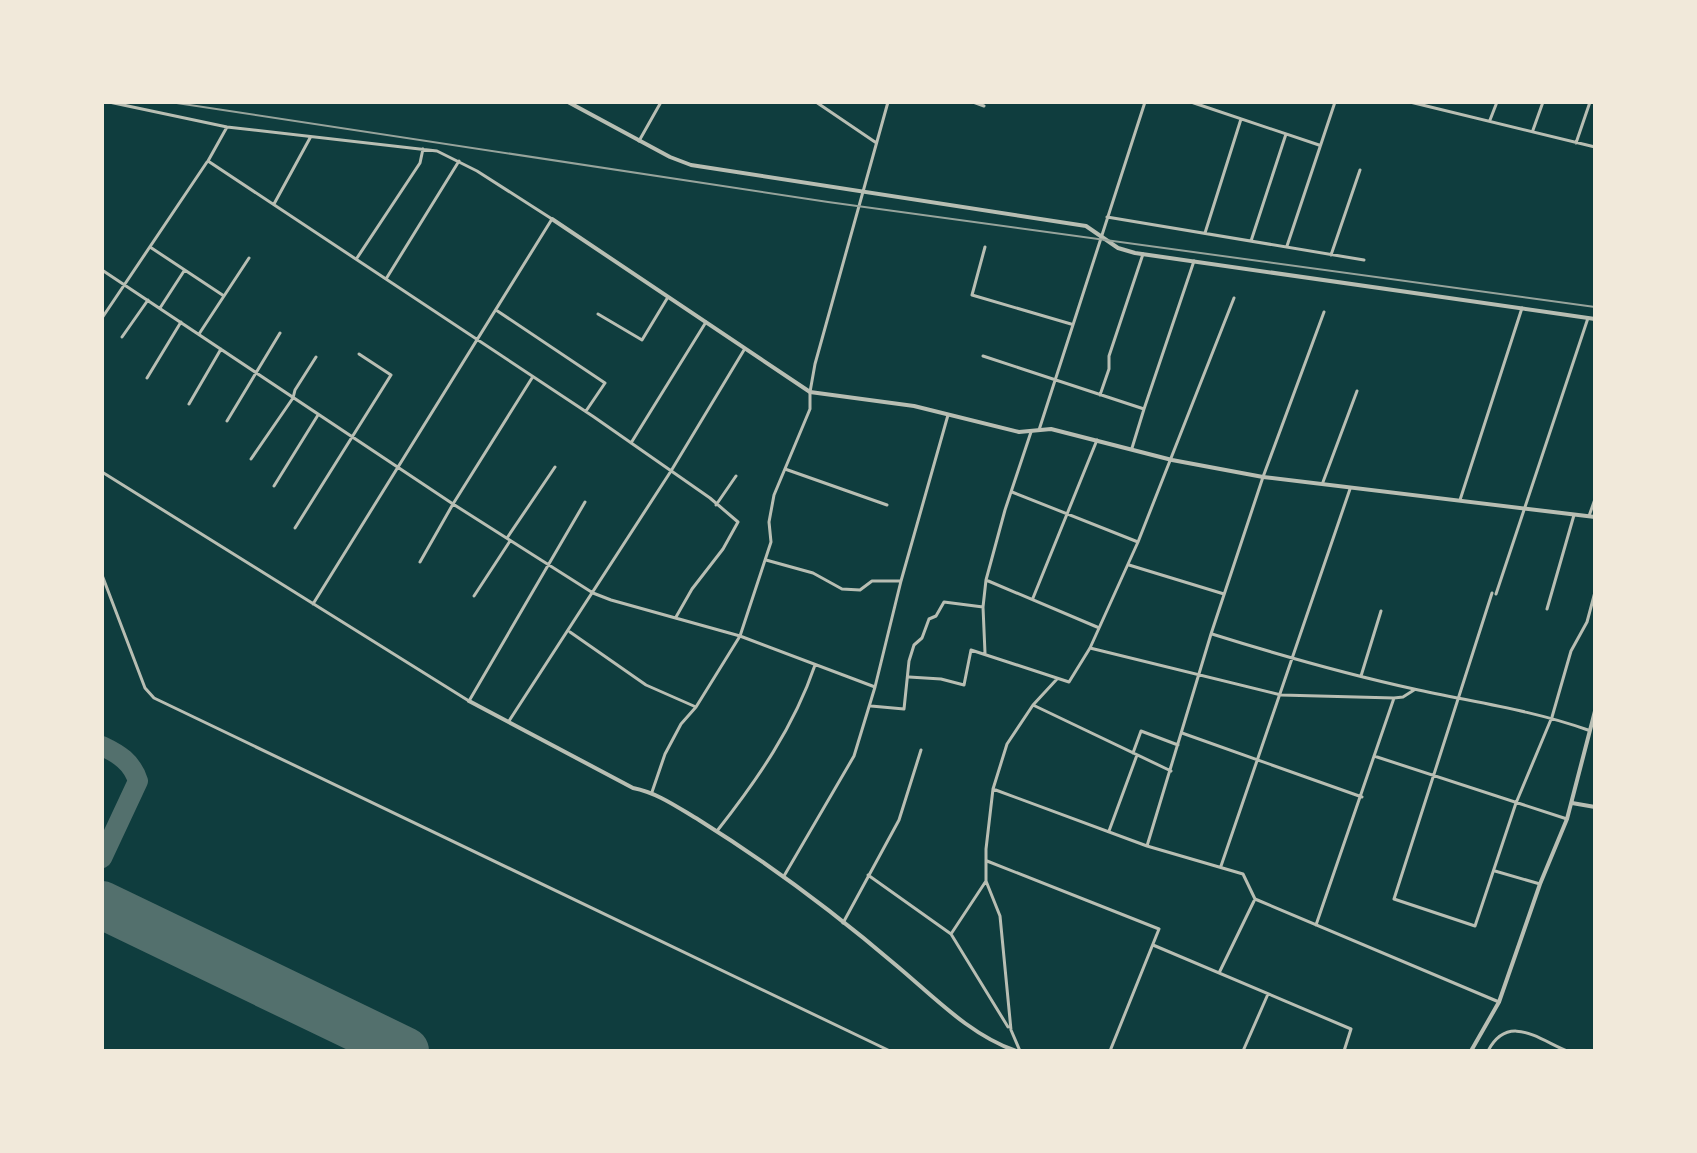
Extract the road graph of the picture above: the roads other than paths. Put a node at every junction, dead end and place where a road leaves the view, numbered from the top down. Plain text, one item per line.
1 (109, 102) edge
2 (568, 102) edge
3 (661, 102) edge
4 (816, 102) edge
5 (888, 102) edge
6 (973, 102) edge
7 (1145, 102) edge
8 (1191, 102) edge
9 (1335, 102) edge
10 (1410, 102) edge
11 (1444, 102) edge
12 (1497, 102) edge
13 (1543, 102) edge
14 (1590, 102) edge
15 (984, 106) dead end
16 (1441, 109) junction
17 (1241, 119) junction
18 (1490, 120) junction
19 (227, 127) junction
20 (1533, 130) junction
21 (1286, 134) junction
22 (310, 138) junction
23 (639, 141) junction
24 (875, 142) junction
25 (1576, 143) junction
26 (1319, 145) junction
27 (1595, 147) edge
28 (423, 149) junction
29 (208, 161) junction
30 (459, 161) junction
31 (1360, 170) dead end
32 (862, 193) junction
33 (274, 204) junction
34 (1107, 217) junction
35 (552, 219) junction
36 (1205, 233) junction
37 (1100, 238) junction
38 (1251, 242) junction
39 (150, 247) junction
40 (985, 247) dead end
41 (1286, 248) junction
42 (1143, 254) junction
43 (1331, 255) junction
44 (249, 258) dead end
45 (357, 259) junction
46 (1364, 260) dead end
47 (1194, 261) junction
48 (102, 270) edge
49 (185, 270) junction
50 (386, 279) junction
51 (125, 285) junction
52 (225, 297) junction
53 (668, 297) junction
54 (1234, 298) dead end
55 (148, 300) junction
56 (160, 308) junction
57 (1522, 308) junction
58 (496, 310) junction
59 (1324, 312) dead end
60 (598, 314) dead end
61 (102, 318) edge
62 (1588, 318) junction
63 (1595, 319) edge
64 (181, 322) junction
65 (706, 322) junction
66 (1072, 325) junction
67 (280, 333) dead end
68 (199, 334) junction
69 (122, 337) dead end
70 (477, 342) junction
71 (745, 348) junction
72 (221, 349) junction
73 (359, 354) dead end
74 (983, 356) dead end
75 (316, 357) dead end
76 (254, 372) junction
77 (147, 378) dead end
78 (532, 378) junction
79 (1055, 379) junction
80 (1357, 391) dead end
81 (810, 392) junction
82 (1100, 395) junction
83 (293, 398) junction
84 (189, 404) dead end
85 (1144, 409) junction
86 (586, 412) junction
87 (318, 415) junction
88 (948, 415) junction
89 (227, 421) dead end
90 (1039, 430) junction
91 (1031, 432) junction
92 (353, 436) junction
93 (1097, 440) junction
94 (631, 443) junction
95 (1132, 448) junction
96 (251, 459) dead end
97 (1172, 460) junction
98 (397, 465) junction
99 (555, 467) dead end
100 (785, 469) junction
101 (671, 471) junction
102 (102, 472) edge
103 (736, 476) dead end
104 (1263, 477) junction
105 (1323, 482) junction
106 (274, 486) dead end
107 (1351, 486) junction
108 (1010, 492) junction
109 (1595, 499) edge
110 (1460, 500) junction
111 (585, 502) dead end
112 (453, 504) junction
113 (716, 505) junction
114 (887, 505) dead end
115 (1525, 507) junction
116 (1069, 514) junction
117 (1574, 515) junction
118 (1592, 517) edge
119 (295, 528) dead end
120 (509, 540) junction
121 (1138, 542) junction
122 (766, 560) junction
123 (420, 562) dead end
124 (548, 564) junction
125 (1128, 564) junction
126 (102, 575) edge
127 (986, 580) junction
128 (901, 581) junction
129 (1595, 592) edge
130 (593, 593) junction
131 (1224, 594) junction
132 (474, 596) dead end
133 (1033, 598) junction
134 (313, 604) junction
135 (983, 607) junction
136 (1547, 609) dead end
137 (1381, 611) dead end
138 (676, 617) junction
139 (1098, 627) junction
140 (568, 631) junction
141 (1211, 634) junction
142 (740, 636) junction
143 (1090, 648) junction
144 (985, 653) junction
145 (1293, 659) junction
146 (815, 665) junction
147 (1200, 675) junction
148 (1361, 676) junction
149 (909, 677) junction
150 (1057, 679) junction
151 (875, 687) junction
152 (1415, 689) junction
153 (1281, 695) junction
154 (1394, 698) junction
155 (1458, 698) junction
156 (469, 701) junction
157 (1033, 705) junction
158 (869, 706) junction
159 (696, 707) junction
160 (1595, 711) edge
161 (1552, 717) junction
162 (509, 721) junction
163 (1588, 730) junction
164 (1182, 733) junction
165 (1178, 745) junction
166 (921, 750) dead end
167 (1135, 754) junction
168 (1374, 756) junction
169 (1256, 759) junction
170 (1171, 771) junction
171 (1433, 776) junction
172 (993, 789) junction
173 (652, 792) junction
174 (1362, 797) junction
175 (1516, 803) junction
176 (1572, 803) junction
177 (1595, 807) edge
178 (1567, 819) junction
179 (717, 831) junction
180 (1109, 831) junction
181 (1147, 846) junction
182 (986, 861) junction
183 (1221, 866) junction
184 (1495, 871) junction
185 (868, 875) junction
186 (783, 877) junction
187 (986, 881) junction
188 (1540, 884) junction
189 (1255, 899) junction
190 (843, 923) junction
191 (1316, 925) junction
192 (951, 934) junction
193 (1153, 945) junction
194 (1219, 973) junction
195 (1268, 994) junction
196 (1499, 1002) junction
197 (1011, 1030) junction
198 (890, 1051) edge
199 (1018, 1051) edge
200 (1110, 1051) edge
201 (1243, 1051) edge
202 (1344, 1051) edge
203 (1471, 1051) edge
204 (1488, 1051) edge
205 (1567, 1051) edge

1 - 19 street
2 - 23 street
3 - 23 street
4 - 24 street
5 - 24 street
6 - 15 street
7 - 34 street
8 - 17 street
9 - 26 street
10 - 16 street
11 - 16 street
12 - 18 street
13 - 20 street
14 - 25 street
16 - 18 street
17 - 21 street
17 - 36 street
18 - 20 street
19 - 22 street
19 - 29 street
20 - 25 street
21 - 26 street
21 - 38 street
22 - 28 street
22 - 33 street
23 - 32 street
24 - 32 street
25 - 27 street
26 - 41 street
28 - 30 street
28 - 45 street
29 - 33 street
29 - 39 street
30 - 35 street
30 - 50 street
31 - 43 street
32 - 37 street
32 - 81 street
33 - 45 street
34 - 36 street
34 - 37 street
35 - 53 street
35 - 58 street
36 - 38 street
37 - 42 street
37 - 66 street
38 - 41 street
39 - 49 street
39 - 51 street
40 - 66 street
41 - 43 street
42 - 47 street
42 - 82 street
43 - 46 street
44 - 52 street
45 - 50 street
47 - 57 street
47 - 85 street
48 - 51 street
49 - 52 street
49 - 56 street
50 - 70 street
51 - 55 street
51 - 61 street
52 - 68 street
53 - 60 street
53 - 65 street
54 - 97 street
55 - 56 street
55 - 69 street
56 - 64 street
57 - 62 street
57 - 110 street
58 - 70 street
58 - 86 street
59 - 104 street
62 - 63 street
62 - 115 street
64 - 68 street
64 - 77 street
65 - 71 street
65 - 94 street
66 - 79 street
67 - 76 street
68 - 72 street
70 - 78 street
70 - 98 street
71 - 81 street
71 - 101 street
72 - 76 street
72 - 84 street
73 - 92 street
74 - 79 street
75 - 83 street
76 - 83 street
76 - 89 street
78 - 86 street
78 - 112 street
79 - 82 street
79 - 90 street
80 - 105 street
81 - 88 street
81 - 100 street
82 - 85 street
83 - 87 street
83 - 96 street
85 - 95 street
86 - 94 street
87 - 92 street
87 - 106 street
88 - 91 street
88 - 128 street
90 - 91 street
90 - 93 street
91 - 108 street
92 - 98 street
92 - 119 street
93 - 95 street
93 - 116 street
94 - 101 street
95 - 97 street
97 - 104 street
97 - 121 street
98 - 112 street
98 - 134 street
99 - 120 street
100 - 114 street
100 - 122 street
101 - 113 street
101 - 130 street
102 - 134 street
103 - 113 street
104 - 105 street
104 - 131 street
105 - 107 street
107 - 110 street
107 - 145 street
108 - 116 street
108 - 127 street
109 - 118 street
110 - 115 street
111 - 124 street
112 - 120 street
112 - 123 street
113 - 138 street
115 - 117 street
115 - 155 street
116 - 121 street
116 - 133 street
117 - 118 street
117 - 136 street
120 - 124 street
120 - 132 street
121 - 125 street
122 - 128 street
122 - 142 street
124 - 130 street
124 - 156 street
125 - 131 street
125 - 139 street
126 - 198 street
127 - 133 street
127 - 135 street
128 - 151 street
129 - 161 street
130 - 138 street
130 - 140 street
131 - 141 street
133 - 139 street
134 - 156 street
135 - 144 street
135 - 149 street
137 - 148 street
138 - 142 street
139 - 143 street
140 - 159 street
140 - 162 street
141 - 145 street
141 - 147 street
142 - 146 street
142 - 159 street
143 - 147 street
143 - 150 street
144 - 149 street
144 - 150 street
145 - 148 street
145 - 153 street
146 - 151 street
146 - 179 street
147 - 153 street
147 - 164 street
148 - 152 street
149 - 158 street
150 - 157 street
151 - 158 street
152 - 154 street
152 - 155 street
153 - 154 street
153 - 169 street
154 - 168 street
155 - 161 street
155 - 171 street
156 - 162 street
157 - 167 street
157 - 172 street
158 - 186 street
159 - 173 street
160 - 163 street
161 - 163 street
161 - 175 street
162 - 173 street
163 - 176 street
164 - 165 street
164 - 169 street
165 - 167 street
165 - 170 street
166 - 185 street
167 - 170 street
167 - 180 street
168 - 171 street
168 - 174 street
169 - 174 street
169 - 183 street
170 - 181 street
171 - 175 street
171 - 184 street
172 - 180 street
172 - 182 street
173 - 179 street
174 - 191 street
175 - 178 street
175 - 184 street
176 - 177 street
176 - 178 street
178 - 188 street
179 - 186 street
180 - 181 street
181 - 183 street
182 - 187 street
182 - 193 street
183 - 189 street
184 - 188 street
185 - 190 street
185 - 192 street
186 - 190 street
187 - 192 street
187 - 197 street
188 - 196 street
189 - 191 street
189 - 194 street
190 - 199 street
191 - 196 street
192 - 197 street
193 - 194 street
193 - 200 street
194 - 195 street
195 - 201 street
195 - 202 street
196 - 203 street
197 - 199 street
204 - 205 street

